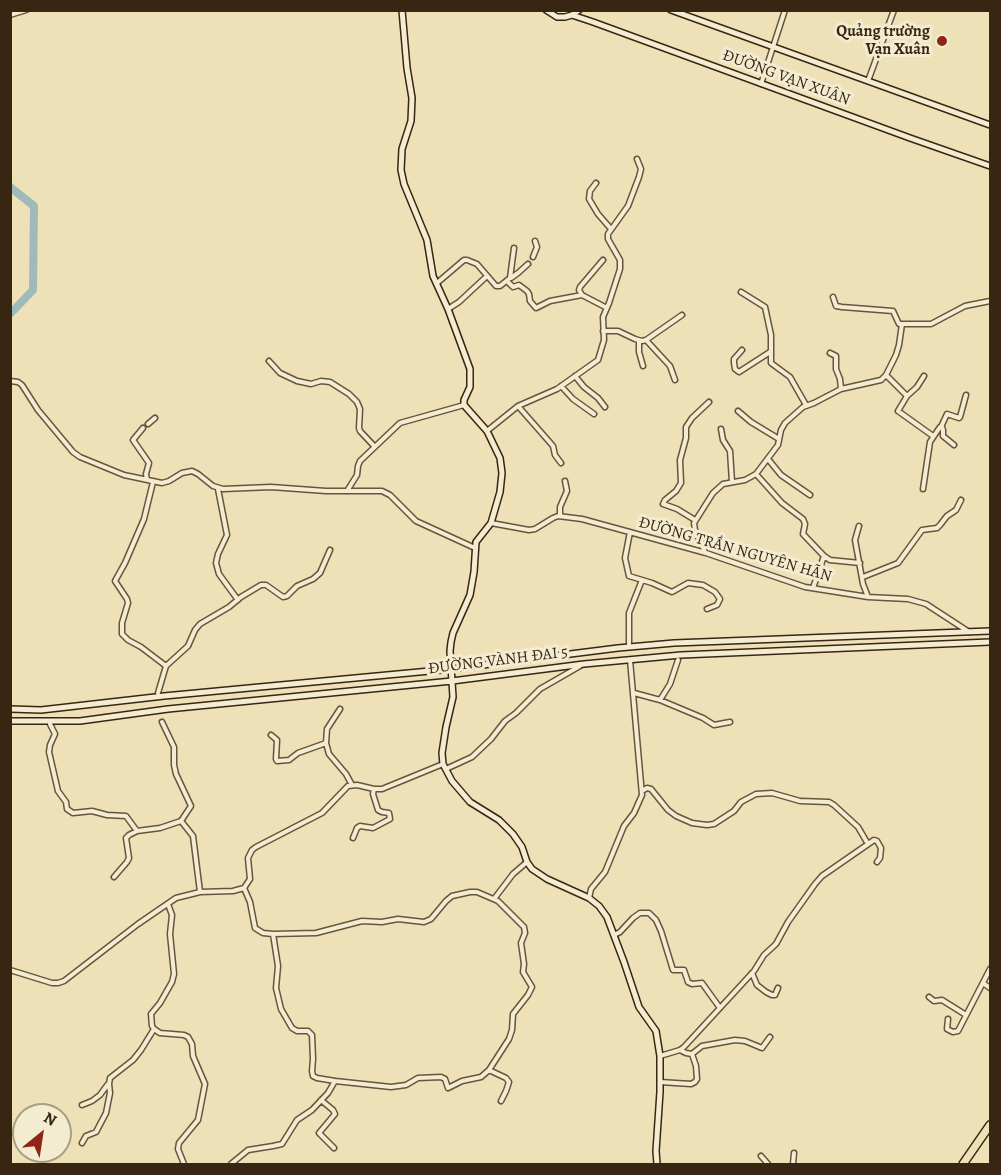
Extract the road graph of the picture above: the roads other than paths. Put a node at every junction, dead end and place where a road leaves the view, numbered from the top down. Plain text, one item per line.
1 (26, 10) edge
2 (402, 10) edge
3 (546, 10) edge
4 (579, 10) edge
5 (671, 10) edge
6 (785, 10) edge
7 (894, 10) edge
8 (10, 15) edge
9 (572, 15) junction
10 (773, 48) junction
11 (868, 81) junction
12 (762, 84) junction
13 (990, 125) edge
14 (638, 159) dead end
15 (990, 166) edge
16 (596, 183) dead end
17 (611, 230) junction
18 (535, 241) dead end
19 (514, 248) dead end
20 (532, 256) dead end
21 (603, 260) dead end
22 (528, 264) dead end
23 (487, 276) junction
24 (509, 279) junction
25 (437, 283) junction
26 (741, 292) dead end
27 (582, 296) junction
28 (833, 297) dead end
29 (990, 301) edge
30 (607, 308) junction
31 (448, 309) junction
32 (682, 315) dead end
33 (902, 324) junction
34 (603, 331) junction
35 (646, 340) junction
36 (639, 341) junction
37 (742, 350) dead end
38 (771, 352) junction
39 (830, 353) dead end
40 (269, 362) dead end
41 (643, 366) dead end
42 (886, 375) junction
43 (575, 376) junction
44 (924, 376) dead end
45 (675, 380) dead end
46 (10, 381) edge
47 (561, 386) junction
48 (841, 389) junction
49 (966, 395) dead end
50 (907, 396) junction
51 (709, 402) dead end
52 (464, 405) junction
53 (806, 405) junction
54 (518, 406) junction
55 (605, 407) dead end
56 (738, 411) dead end
57 (594, 414) dead end
58 (155, 418) dead end
59 (148, 424) dead end
60 (941, 427) junction
61 (143, 428) dead end
62 (721, 429) dead end
63 (487, 431) junction
64 (933, 436) junction
65 (780, 440) junction
66 (954, 445) dead end
67 (375, 447) junction
68 (768, 459) junction
69 (561, 463) dead end
70 (756, 474) junction
71 (147, 480) junction
72 (565, 481) dead end
73 (153, 482) junction
74 (732, 482) junction
75 (218, 489) junction
76 (923, 489) dead end
77 (347, 491) junction
78 (810, 495) dead end
79 (961, 500) dead end
80 (560, 516) junction
81 (695, 520) junction
82 (491, 523) junction
83 (860, 526) dead end
84 (630, 532) junction
85 (475, 548) junction
86 (330, 550) dead end
87 (706, 553) junction
88 (824, 556) junction
89 (860, 563) junction
90 (863, 577) junction
91 (642, 580) junction
92 (813, 588) junction
93 (868, 597) junction
94 (238, 600) junction
95 (707, 609) dead end
96 (990, 631) edge
97 (969, 632) junction
98 (990, 642) edge
99 (629, 647) junction
100 (630, 659) junction
101 (678, 660) dead end
102 (584, 664) junction
103 (166, 666) junction
104 (451, 669) junction
105 (452, 681) junction
106 (158, 693) dead end
107 (634, 693) junction
108 (660, 700) junction
109 (10, 709) edge
110 (340, 709) dead end
111 (10, 721) edge
112 (162, 722) dead end
113 (730, 722) dead end
114 (50, 724) dead end
115 (271, 735) dead end
116 (326, 743) junction
117 (444, 766) junction
118 (352, 785) junction
119 (374, 789) junction
120 (642, 790) junction
121 (181, 821) junction
122 (137, 831) junction
123 (353, 838) dead end
124 (868, 844) junction
125 (527, 862) junction
126 (878, 862) dead end
127 (114, 877) dead end
128 (244, 888) junction
129 (200, 892) junction
130 (589, 898) junction
131 (494, 899) junction
132 (168, 904) junction
133 (273, 934) junction
134 (614, 935) junction
135 (990, 969) edge
136 (10, 970) edge
137 (752, 973) junction
138 (990, 980) edge
139 (986, 985) edge
140 (778, 988) dead end
141 (929, 997) dead end
142 (720, 1008) junction
143 (966, 1015) junction
144 (948, 1019) dead end
145 (153, 1029) junction
146 (770, 1037) dead end
147 (680, 1050) junction
148 (692, 1054) junction
149 (660, 1056) junction
150 (489, 1070) junction
151 (335, 1081) junction
152 (660, 1082) junction
153 (109, 1084) junction
154 (321, 1100) junction
155 (501, 1101) dead end
156 (82, 1105) dead end
157 (990, 1125) edge
158 (82, 1143) dead end
159 (334, 1148) dead end
160 (794, 1154) dead end
161 (761, 1156) dead end
162 (184, 1164) edge
163 (231, 1164) edge
164 (657, 1164) edge
165 (768, 1164) edge
166 (793, 1164) edge
167 (963, 1164) edge

1 - 8 street
2 - 25 street
3 - 9 street, ĐƯỜNG VẠN XUÂN
4 - 9 street
5 - 10 street, ĐƯỜNG VẠN XUÂN
6 - 10 street
7 - 11 street
9 - 12 street, ĐƯỜNG VẠN XUÂN
10 - 11 street, ĐƯỜNG VẠN XUÂN
10 - 12 street
11 - 13 street, ĐƯỜNG VẠN XUÂN
12 - 15 street, ĐƯỜNG VẠN XUÂN
14 - 17 street
16 - 17 street
17 - 30 street
18 - 20 street
19 - 24 street
21 - 27 street
22 - 24 street
23 - 24 street
23 - 25 street
23 - 31 street
24 - 27 street
25 - 31 street
26 - 38 street
27 - 30 street
28 - 33 street
29 - 33 street
30 - 34 street
31 - 52 street
32 - 35 street
33 - 42 street
34 - 36 street
34 - 43 street
35 - 36 street
35 - 45 street
36 - 41 street
37 - 38 street
38 - 53 street
39 - 48 street
40 - 67 street
42 - 48 street
42 - 50 street
43 - 47 street
43 - 55 street
44 - 50 street
46 - 71 street
47 - 54 street
47 - 57 street
48 - 53 street
49 - 60 street
50 - 64 street
51 - 81 street
52 - 63 street
52 - 67 street
53 - 65 street
54 - 63 street
54 - 69 street
56 - 65 street
58 - 59 street
60 - 64 street
60 - 66 street
61 - 71 street
62 - 74 street
63 - 82 street
64 - 76 street
65 - 68 street
67 - 77 street
68 - 70 street
68 - 78 street
70 - 74 street
70 - 88 street
71 - 73 street
72 - 80 street
73 - 75 street
73 - 103 street
74 - 81 street
75 - 77 street
75 - 94 street
77 - 85 street
79 - 90 street
80 - 82 street
80 - 84 street, ĐƯỜNG TRẦN NGUYÊN HÃN
81 - 87 street
82 - 85 street
83 - 89 street
84 - 87 street, ĐƯỜNG TRẦN NGUYÊN HÃN
84 - 91 street
85 - 104 street
86 - 94 street
87 - 92 street, ĐƯỜNG TRẦN NGUYÊN HÃN
88 - 89 street
88 - 92 street
89 - 90 street
90 - 93 street
91 - 95 street
91 - 99 street
92 - 93 street, ĐƯỜNG TRẦN NGUYÊN HÃN
93 - 97 street, ĐƯỜNG TRẦN NGUYÊN HÃN
94 - 103 street
96 - 97 street, ĐƯỜNG VÀNH ĐAI 5
97 - 99 street, ĐƯỜNG VÀNH ĐAI 5
98 - 100 street, ĐƯỜNG VÀNH ĐAI 5
99 - 104 street, ĐƯỜNG VÀNH ĐAI 5
100 - 102 street, ĐƯỜNG VÀNH ĐAI 5
100 - 107 street
101 - 108 street
102 - 105 street, ĐƯỜNG VÀNH ĐAI 5
102 - 117 street
103 - 106 street
104 - 105 street
104 - 109 street, ĐƯỜNG VÀNH ĐAI 5
105 - 111 street, ĐƯỜNG VÀNH ĐAI 5
105 - 117 street
107 - 108 street
107 - 120 street
108 - 113 street
110 - 116 street
112 - 121 street
114 - 122 street
115 - 116 street
116 - 118 street
117 - 119 street
117 - 125 street
118 - 119 street
118 - 128 street
119 - 123 street
120 - 124 street
120 - 130 street
121 - 122 street
121 - 129 street
122 - 127 street
124 - 126 street
124 - 137 street
125 - 130 street
125 - 131 street
128 - 129 street
128 - 133 street
129 - 132 street
130 - 134 street
131 - 133 street
131 - 150 street
132 - 136 street
132 - 145 street
133 - 151 street
134 - 142 street
134 - 149 street
135 - 139 street
137 - 140 street
137 - 142 street
138 - 139 street
139 - 143 street
141 - 143 street
142 - 147 street
143 - 144 street
145 - 153 street
145 - 162 street
146 - 148 street
147 - 148 street
147 - 149 street
148 - 152 street
149 - 152 street
150 - 151 street
150 - 155 street
151 - 154 street
152 - 164 street
153 - 156 street
153 - 158 street
154 - 159 street
154 - 163 street
157 - 167 highway
160 - 166 street
161 - 165 street

